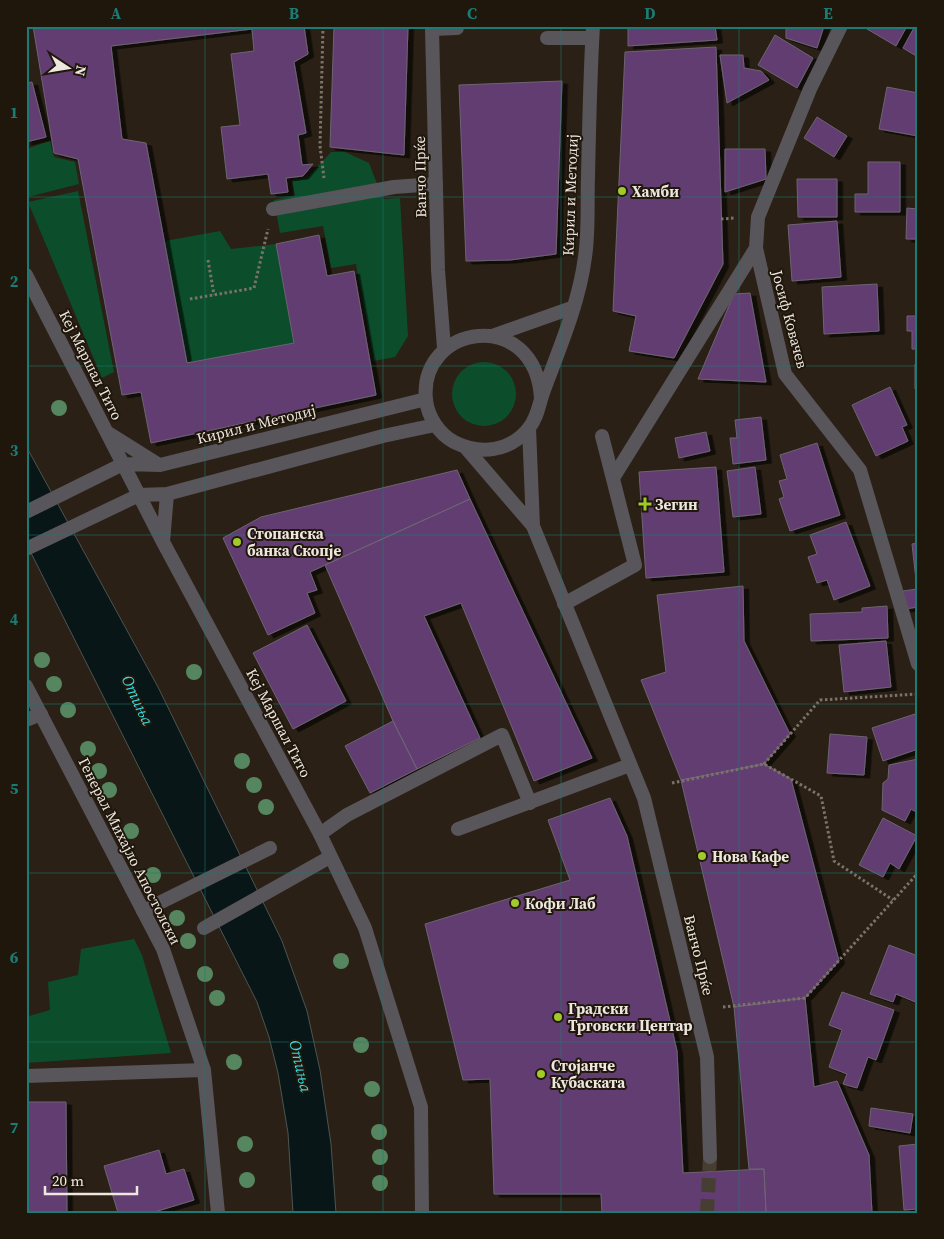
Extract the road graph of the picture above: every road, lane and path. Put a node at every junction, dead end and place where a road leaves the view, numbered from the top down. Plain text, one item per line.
1 (323, 26) edge
2 (841, 26) edge
3 (457, 28) dead end
4 (593, 32) edge
5 (548, 38) dead end
6 (436, 184) junction
7 (326, 199) junction
8 (272, 209) joint
9 (756, 248) junction
10 (208, 260) dead end
11 (26, 275) edge
12 (214, 295) junction
13 (190, 299) dead end
14 (574, 307) junction
15 (492, 336) junction
16 (444, 348) junction
17 (541, 398) junction
18 (426, 399) junction
19 (435, 425) junction
20 (529, 428) junction
21 (107, 432) junction
22 (602, 436) dead end
23 (466, 448) junction
24 (123, 464) junction
25 (160, 465) junction
26 (613, 478) junction
27 (167, 494) junction
28 (138, 495) junction
29 (26, 512) edge
30 (533, 526) junction
31 (163, 542) junction
32 (26, 549) edge
33 (564, 604) junction
34 (918, 664) edge
35 (26, 686) edge
36 (918, 694) edge
37 (41, 714) junction
38 (26, 720) edge
39 (764, 764) junction
40 (630, 765) junction
41 (672, 783) dead end
42 (530, 803) junction
43 (458, 829) dead end
44 (320, 834) junction
45 (270, 848) dead end
46 (330, 857) junction
47 (918, 873) edge
48 (893, 900) junction
49 (143, 912) junction
50 (204, 928) dead end
51 (723, 1007) dead end
52 (204, 1070) junction
53 (26, 1076) edge
54 (710, 1157) tunnel mouth
55 (218, 1213) edge
56 (422, 1213) edge

1 - 7 path
2 - 9 street, Јосиф Ковачев
3 - 6 street, Ванчо Прќе
4 - 5 street
4 - 14 street, Кирил и Методиј
6 - 7 street
6 - 16 street, Ванчо Прќе
7 - 8 street
8 - 12 path
9 - 26 street
9 - 34 street, Јосиф Ковачев
10 - 12 path
11 - 21 street, Кеј Маршал Тито
12 - 13 path
14 - 15 street
14 - 17 street, Кирил и Методиј
15 - 16 street
15 - 17 street
16 - 18 street
17 - 20 street
18 - 19 street
18 - 25 street, Кирил и Методиј
19 - 23 street
19 - 27 street
20 - 23 street
20 - 30 street
21 - 24 street, Кеј Маршал Тито
21 - 25 street
22 - 26 street
23 - 30 street
24 - 25 street, Кирил и Методиј
24 - 28 street, Кеј Маршал Тито
24 - 29 street
26 - 33 street
27 - 28 street
27 - 31 street
28 - 31 street, Кеј Маршал Тито
28 - 32 street
30 - 33 street, Ванчо Прќе
31 - 44 street, Кеј Маршал Тито
33 - 40 street, Ванчо Прќе
35 - 37 street, Генерал Михајло Апостолски
36 - 39 path
37 - 38 street
37 - 49 street, Генерал Михајло Апостолски
39 - 41 path
39 - 48 path
40 - 42 street
40 - 54 street, Ванчо Прќе
42 - 43 street
42 - 44 street
44 - 46 street, Кеј Маршал Тито
45 - 49 street
46 - 50 street
46 - 56 street, Кеј Маршал Тито
47 - 48 path
48 - 51 path
49 - 52 street, Генерал Михајло Апостолски
52 - 53 street
52 - 55 street, Генерал Михајло Апостолски

